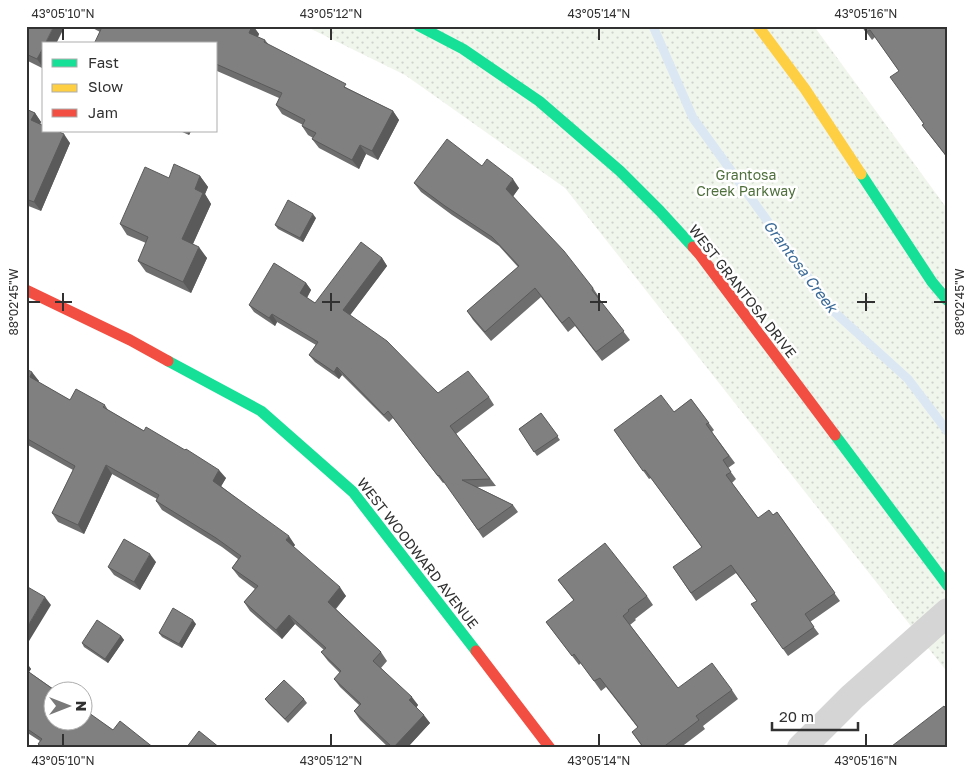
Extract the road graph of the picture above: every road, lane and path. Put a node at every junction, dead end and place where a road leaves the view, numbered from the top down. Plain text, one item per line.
1 (419, 26) edge
2 (758, 26) edge
3 (26, 290) edge
4 (948, 301) edge
5 (948, 586) edge
6 (948, 612) edge
7 (550, 748) edge
8 (801, 748) edge

1 - 5 street, WEST GRANTOSA DRIVE
2 - 4 street
3 - 7 street, WEST WOODWARD AVENUE
6 - 8 street

